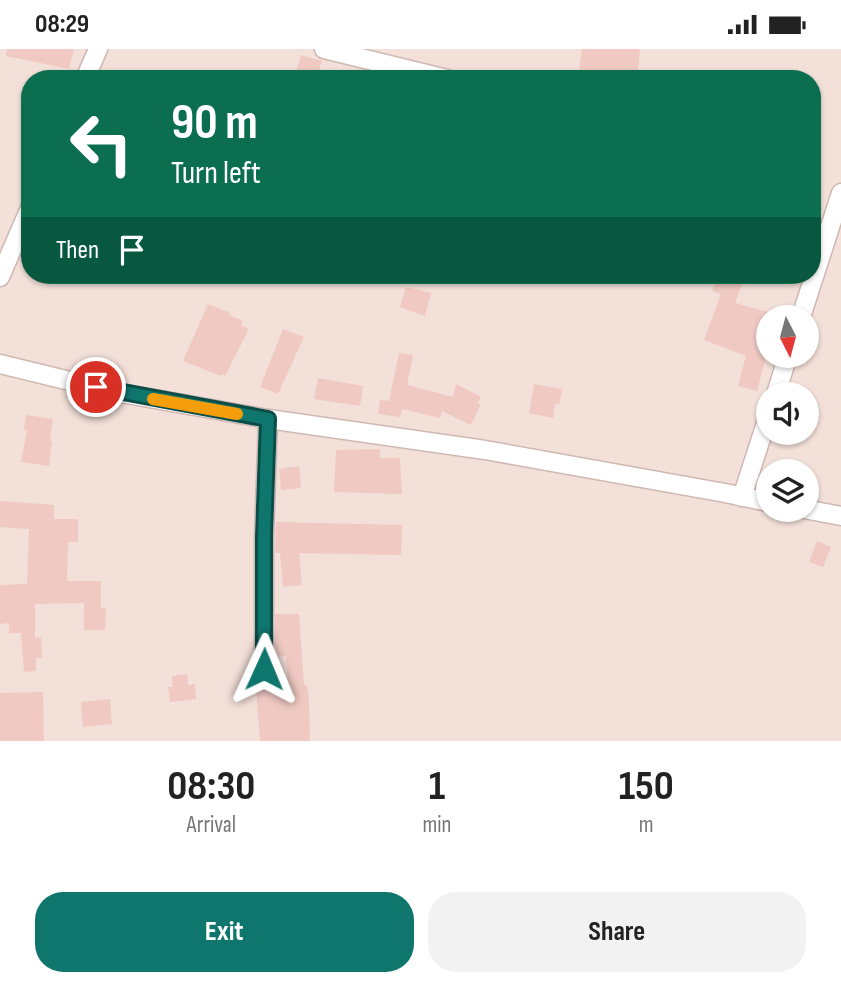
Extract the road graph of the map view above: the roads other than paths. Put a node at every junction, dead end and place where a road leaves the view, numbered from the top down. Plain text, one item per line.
1 (98, 49) edge
2 (324, 49) edge
3 (89, 70) edge
4 (410, 70) edge
5 (841, 193) edge
6 (21, 229) edge
7 (821, 255) edge
8 (0, 277) edge
9 (812, 284) edge
10 (805, 305) edge
11 (0, 364) edge
12 (268, 419) junction
13 (759, 445) edge
14 (742, 497) junction
15 (756, 500) edge
16 (819, 512) edge
17 (841, 516) edge
18 (264, 669) dead end

1 - 3 street
2 - 4 street
5 - 7 street
6 - 8 street
9 - 10 street
11 - 12 street
12 - 14 street
12 - 18 street
13 - 14 street
14 - 15 street
16 - 17 street

